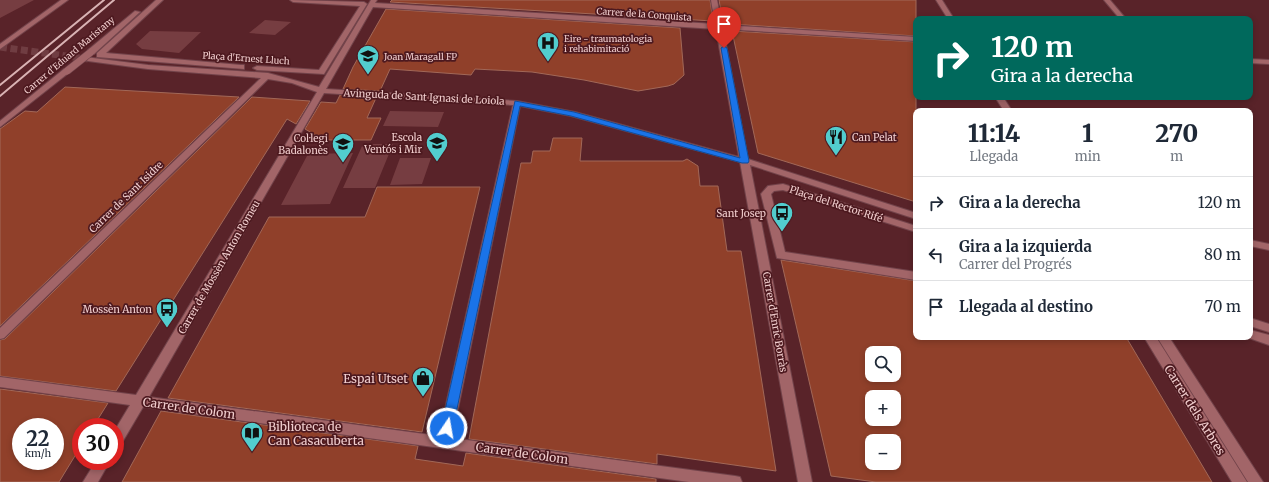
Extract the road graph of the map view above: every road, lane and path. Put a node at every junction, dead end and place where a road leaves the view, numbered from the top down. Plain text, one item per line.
1 (65, 0) edge
2 (150, 0) edge
3 (160, 0) edge
4 (293, 0) edge
5 (714, 0) edge
6 (939, 0) edge
7 (1107, 0) edge
8 (373, 2) edge
9 (949, 16) edge
10 (1120, 16) edge
11 (720, 28) junction
12 (913, 39) edge
13 (0, 48) edge
14 (89, 55) junction
15 (1253, 61) edge
16 (1269, 62) edge
17 (268, 76) junction
18 (322, 91) junction
19 (517, 103) junction
20 (0, 126) edge
21 (745, 161) junction
22 (913, 215) edge
23 (913, 228) edge
24 (1253, 244) edge
25 (1269, 247) edge
26 (913, 276) edge
27 (1253, 323) edge
28 (1269, 328) edge
29 (0, 335) edge
30 (1253, 335) edge
31 (1152, 340) edge
32 (1165, 340) edge
33 (1269, 340) edge
34 (0, 382) edge
35 (140, 401) junction
36 (124, 427) edge
37 (444, 443) junction
38 (97, 470) edge
39 (90, 482) edge
40 (735, 482) edge
41 (805, 482) edge
42 (1240, 482) edge
43 (1256, 482) edge

1 - 13 street
2 - 14 street, Carrer d'Eduard Maristany
3 - 4 street, Plaça d'Ernest Lluch
5 - 11 street, Carrer d'Enric Borràs
6 - 9 street
7 - 10 street
8 - 11 street, Carrer de la Conquista
8 - 18 street, Carrer de Mossèn Anton Romeu
11 - 12 street, Carrer de la Conquista
11 - 21 street, Carrer d'Enric Borràs
14 - 17 street, Avinguda de Sant Ignasi de Loiola
14 - 20 street, Carrer d'Eduard Maristany, bridge
15 - 16 street
17 - 18 street, Avinguda de Sant Ignasi de Loiola
17 - 29 street, Carrer de Sant Isidre
18 - 19 street, Avinguda de Sant Ignasi de Loiola
18 - 35 street, Carrer de Mossèn Anton Romeu
19 - 21 street, Avinguda de Sant Ignasi de Loiola
19 - 37 street
21 - 22 street, Avinguda de Sant Ignasi de Loiola
21 - 41 street, Carrer d'Enric Borràs
23 - 26 street, Plaça del Rector Rifé
24 - 25 street
27 - 28 street
30 - 33 street
31 - 42 street, Carrer dels Arbres
32 - 43 street
34 - 35 street, Carrer de Colom
35 - 36 street, Carrer de Mossèn Anton Romeu
35 - 37 street, Carrer de Colom
37 - 40 street, Carrer de Colom
38 - 39 street

